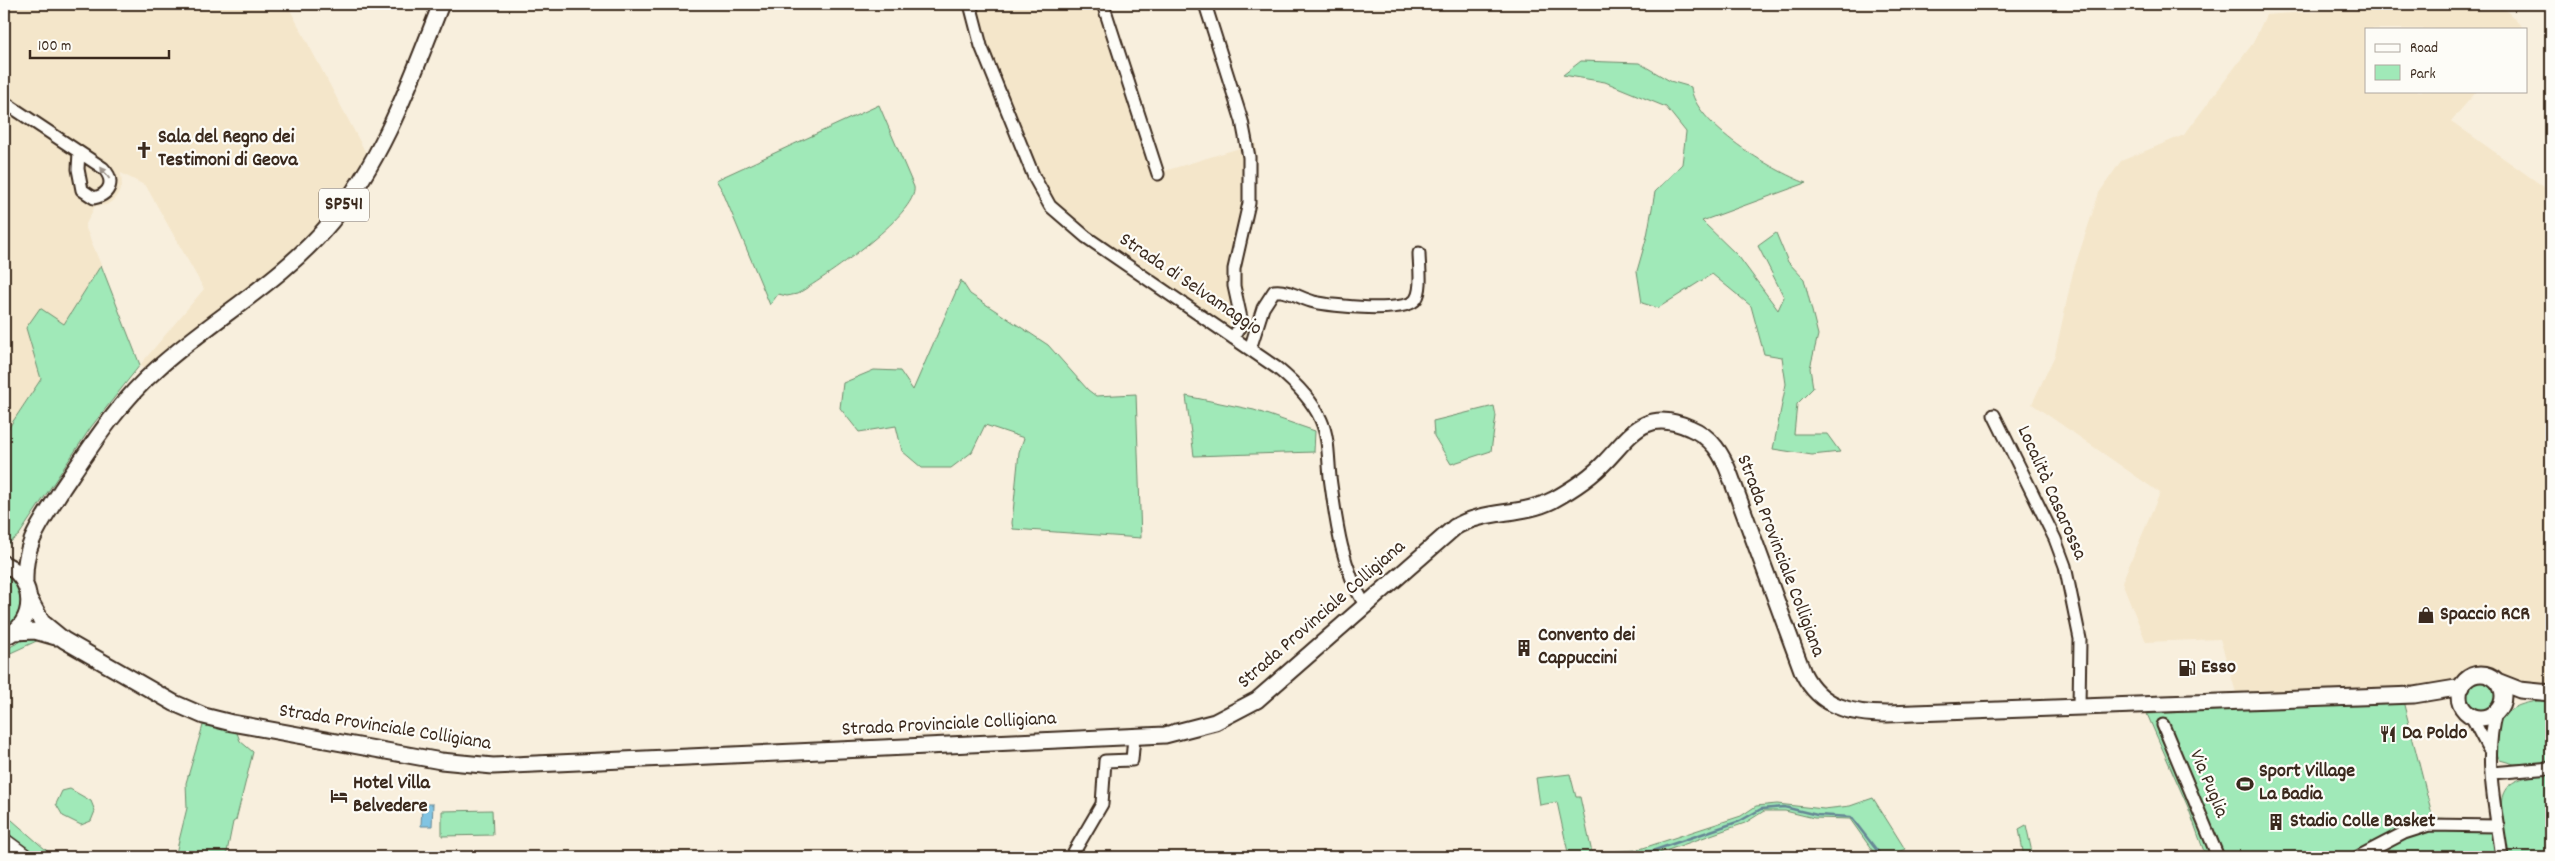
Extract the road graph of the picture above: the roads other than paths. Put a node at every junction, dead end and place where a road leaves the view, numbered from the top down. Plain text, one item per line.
1 (441, 4) edge
2 (970, 4) edge
3 (1103, 4) edge
4 (1205, 4) edge
5 (4, 102) edge
6 (79, 152) dead end
7 (1158, 174) dead end
8 (1419, 253) dead end
9 (1233, 338) junction
10 (1250, 350) junction
11 (1994, 414) dead end
12 (34, 533) junction
13 (4, 558) edge
14 (4, 564) edge
15 (24, 581) junction
16 (30, 600) junction
17 (1365, 605) junction
18 (9, 634) edge
19 (64, 640) junction
20 (2497, 680) junction
21 (2462, 687) junction
22 (2547, 693) edge
23 (2414, 695) junction
24 (2079, 707) junction
25 (2467, 711) junction
26 (2497, 711) junction
27 (2162, 725) dead end
28 (1134, 737) junction
29 (2490, 752) junction
30 (2551, 768) edge
31 (2492, 772) junction
32 (2498, 826) junction
33 (4, 843) edge
34 (23, 857) edge
35 (1071, 857) edge
36 (2218, 857) edge
37 (2358, 857) edge
38 (2502, 857) edge

1 - 12 main road, SP541
2 - 9 street, Strada di Selvamaggio
3 - 7 street
4 - 9 street
5 - 6 street
8 - 10 street
9 - 10 street, Strada di Selvamaggio
10 - 17 street, Strada di Selvamaggio
11 - 24 street, Località Casarossa
12 - 13 main road, SP541
12 - 15 main road, SP541
14 - 15 main road
15 - 16 main road, Strada Provinciale Colligiana
16 - 18 main road
16 - 19 main road, Strada Provinciale Colligiana
17 - 24 main road, Strada Provinciale Colligiana
17 - 28 main road, Strada Provinciale Colligiana
18 - 19 main road, Strada Provinciale Colligiana
19 - 28 main road, Strada Provinciale Colligiana
20 - 21 main road
20 - 22 main road
20 - 26 main road
21 - 23 main road, Strada Provinciale Colligiana
21 - 25 main road
22 - 26 main road
23 - 24 main road, Strada Provinciale Colligiana
23 - 25 main road, Strada Provinciale Colligiana
25 - 26 main road
25 - 29 street
26 - 29 street
27 - 36 street, Via Puglia
28 - 35 street
29 - 31 street
30 - 31 street
31 - 32 street
32 - 37 street
32 - 38 street
33 - 34 highway

